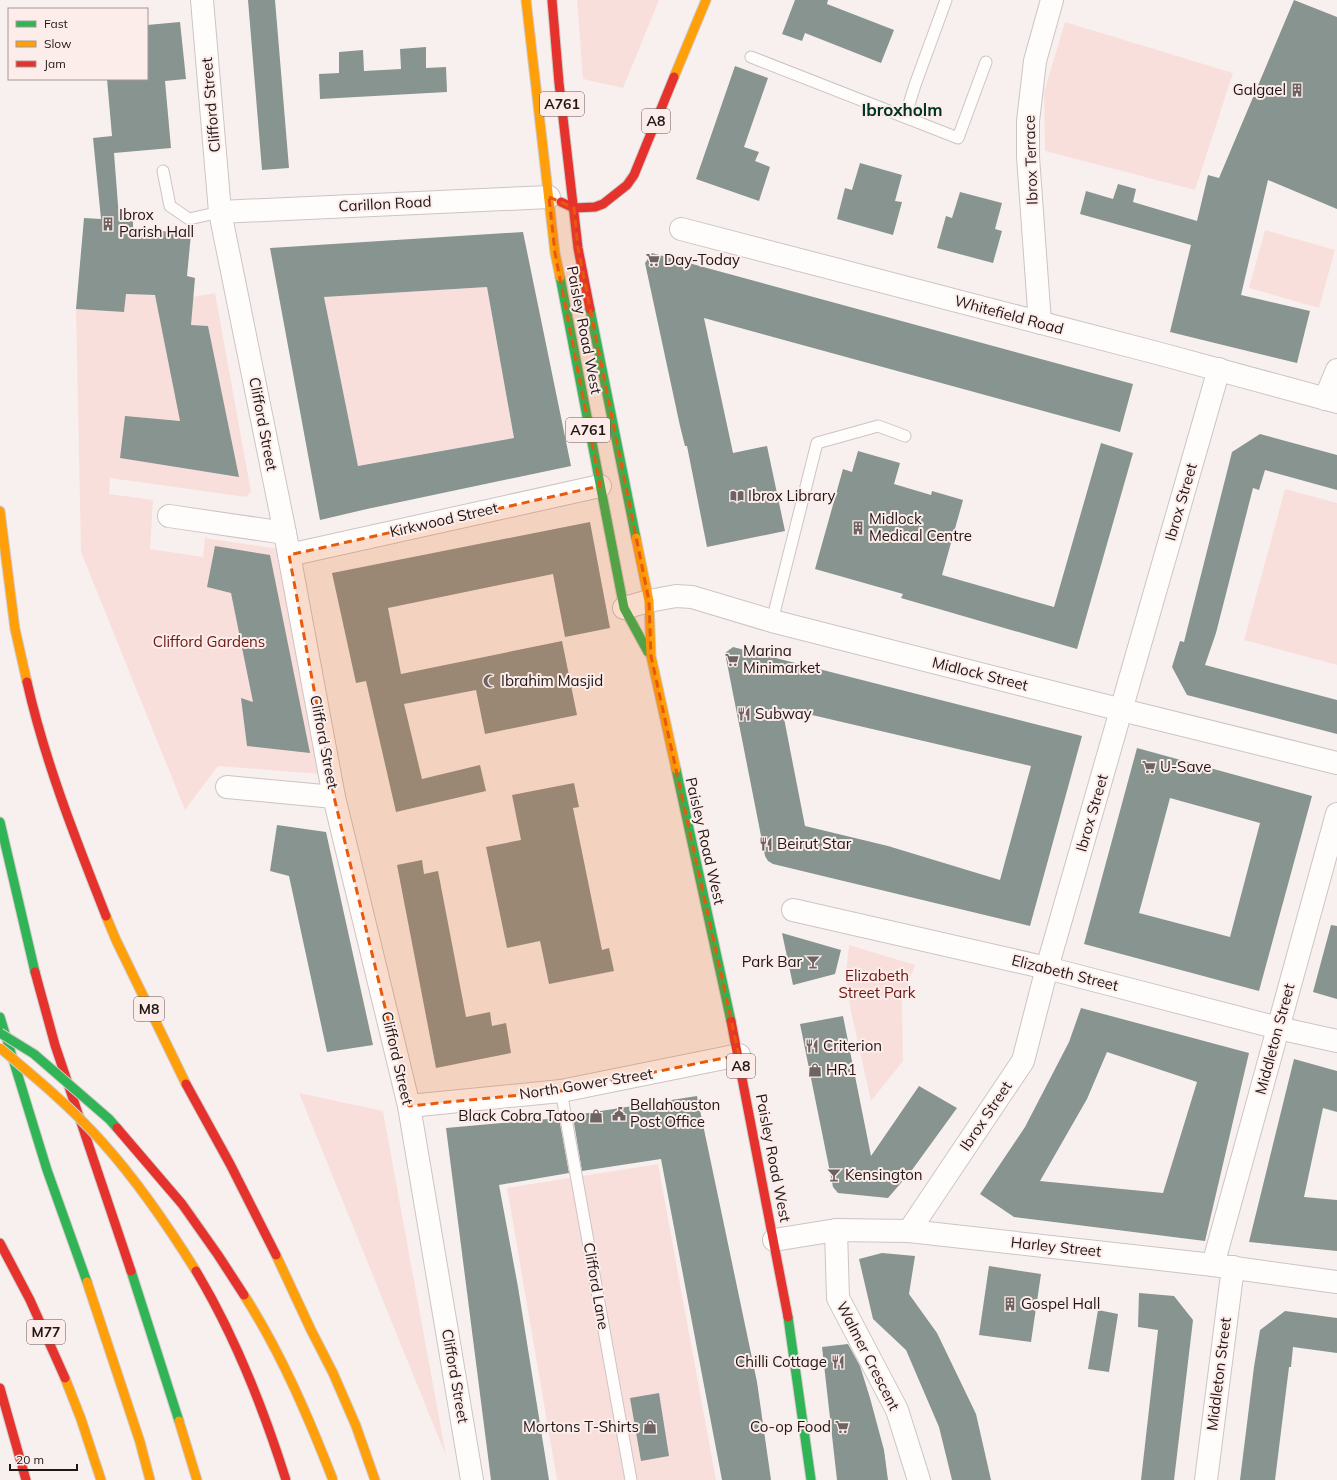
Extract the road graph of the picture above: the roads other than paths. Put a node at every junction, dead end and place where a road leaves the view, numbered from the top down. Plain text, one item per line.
1 (202, 0) edge
2 (526, 0) edge
3 (552, 0) edge
4 (706, 0) edge
5 (946, 0) edge
6 (1052, 0) edge
7 (752, 57) dead end
8 (986, 62) dead end
9 (905, 117) junction
10 (163, 171) dead end
11 (549, 197) junction
12 (574, 208) junction
13 (220, 212) junction
14 (681, 229) dead end
15 (1040, 323) junction
16 (1219, 369) junction
17 (1337, 370) edge
18 (1331, 401) edge
19 (905, 436) dead end
20 (600, 486) junction
21 (0, 511) edge
22 (169, 516) dead end
23 (285, 533) junction
24 (290, 555) junction
25 (649, 601) junction
26 (624, 608) junction
27 (772, 621) junction
28 (651, 656) junction
29 (1122, 710) junction
30 (1337, 763) edge
31 (227, 787) dead end
32 (334, 797) junction
33 (1337, 814) edge
34 (0, 822) edge
35 (793, 910) dead end
36 (1047, 968) junction
37 (0, 1017) edge
38 (1278, 1028) junction
39 (0, 1034) edge
40 (1337, 1041) edge
41 (0, 1048) edge
42 (739, 1056) junction
43 (561, 1091) junction
44 (409, 1106) junction
45 (836, 1230) junction
46 (909, 1231) junction
47 (774, 1240) junction
48 (0, 1243) edge
49 (1223, 1266) junction
50 (1337, 1282) edge
51 (0, 1388) edge
52 (26, 1480) edge
53 (101, 1480) edge
54 (150, 1480) edge
55 (197, 1480) edge
56 (286, 1480) edge
57 (333, 1480) edge
58 (375, 1480) edge
59 (472, 1480) edge
60 (631, 1480) edge
61 (810, 1480) edge
62 (919, 1480) edge
63 (1206, 1480) edge

1 - 13 street, Clifford Street
2 - 11 main road, Paisley Road West / A761
3 - 12 main road, Paisley Road West / A761
4 - 12 main road, A8
5 - 9 lane
6 - 15 street, Ibrox Terrace
7 - 9 lane
8 - 9 lane
10 - 13 lane
11 - 12 main road, A8
11 - 13 street, Carillon Road
11 - 20 main road, Paisley Road West / A761
12 - 25 main road, Paisley Road West / A761
13 - 23 street, Clifford Street
14 - 15 street, Whitefield Road
15 - 16 street, Whitefield Road
16 - 18 street, Whitefield Road
16 - 29 street, Ibrox Street
17 - 18 street
19 - 27 lane
20 - 24 street, Kirkwood Street
20 - 26 main road, Paisley Road West / A761
21 - 58 main road, M8
22 - 23 street
23 - 24 street, Clifford Street
24 - 32 street, Clifford Street
25 - 26 street, Midlock Street
25 - 27 street, Midlock Street
25 - 28 main road, Paisley Road West / A761
26 - 28 main road, Paisley Road West / A761
27 - 29 street, Midlock Street
28 - 42 main road, Paisley Road West / A8
29 - 30 street, Midlock Street
29 - 36 street, Ibrox Street
31 - 32 street
32 - 44 street, Clifford Street
33 - 38 street, Middleton Street
34 - 55 main road
35 - 36 street, Elizabeth Street
36 - 38 street, Elizabeth Street
36 - 46 street, Ibrox Street
37 - 54 main road
38 - 40 street, Elizabeth Street
38 - 49 street, Middleton Street
39 - 57 main road, bridge
41 - 56 main road, bridge
42 - 43 street, North Gower Street
42 - 47 main road, Paisley Road West / A8
43 - 44 street, North Gower Street
43 - 60 lane, Clifford Lane
44 - 59 street, Clifford Street
45 - 46 street, Harley Street
45 - 47 street, Harley Street
45 - 62 street, Walmer Crescent
46 - 49 street, Harley Street
47 - 61 main road, Paisley Road West / A8
48 - 53 main road, M77
49 - 50 street, Harley Street
49 - 63 street, Middleton Street
51 - 52 main road

